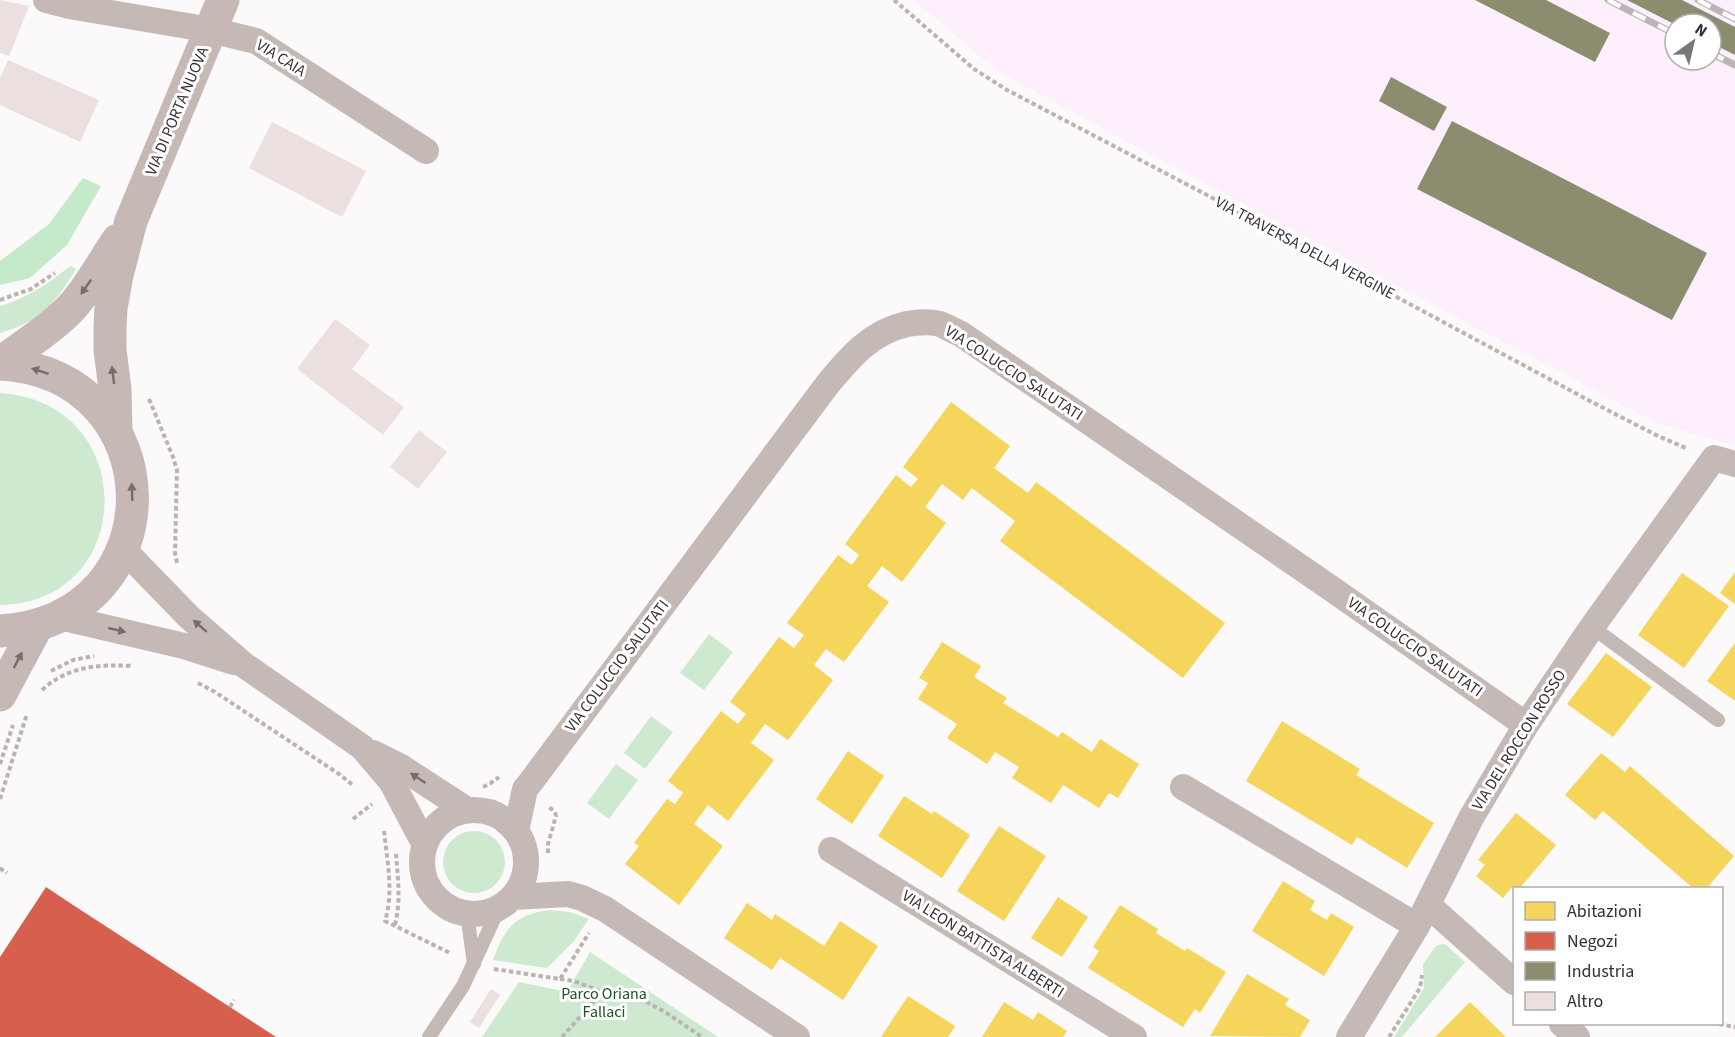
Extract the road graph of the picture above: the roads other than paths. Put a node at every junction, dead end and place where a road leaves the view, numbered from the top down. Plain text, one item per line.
1 (46, 0) edge
2 (223, 0) edge
3 (211, 30) junction
4 (426, 152) dead end
5 (131, 221) junction
6 (0, 364) edge
7 (116, 433) junction
8 (1724, 461) edge
9 (123, 549) junction
10 (48, 621) junction
11 (1592, 627) junction
12 (0, 631) edge
13 (244, 665) junction
14 (8, 707) edge
15 (1718, 720) dead end
16 (1526, 725) junction
17 (362, 747) junction
18 (1183, 787) dead end
19 (534, 796) junction
20 (478, 803) junction
21 (516, 831) junction
22 (425, 845) junction
23 (831, 850) dead end
24 (537, 858) junction
25 (568, 894) junction
26 (506, 903) junction
27 (467, 914) junction
28 (1423, 916) junction
29 (474, 964) junction
30 (1513, 981) edge
31 (1564, 1025) edge
32 (429, 1037) edge
33 (797, 1037) edge
34 (1134, 1037) edge
35 (1349, 1037) edge
36 (1577, 1037) edge

1 - 3 street, VIA CAIA
2 - 3 street, VIA DI PORTA NUOVA
3 - 4 street, VIA CAIA
3 - 5 street, VIA DI PORTA NUOVA
5 -> 6 street, VIA DI PORTA NUOVA
7 -> 5 street, VIA DI PORTA NUOVA
7 -> 6 street
9 -> 7 street
8 - 11 street, VIA DEL ROCCON ROSSO
9 - 10 street
13 -> 9 street
10 - 12 street
10 -> 13 street
14 -> 10 street
11 - 15 lane
11 - 16 street, VIA DEL ROCCON ROSSO
13 - 17 street
16 - 19 street, VIA COLUCCIO SALUTATI
16 - 28 street, VIA DEL ROCCON ROSSO
20 -> 17 street
17 - 22 street
18 - 28 street
19 - 20 street
19 - 21 street
20 - 21 street
20 - 22 street
21 - 24 street
22 - 27 street
23 - 34 street, VIA LEON BATTISTA ALBERTI
24 - 25 street
24 - 26 street
25 - 26 street
25 - 33 street
26 - 27 street
26 - 29 lane
27 - 29 lane
28 - 30 street
28 - 35 street, VIA DEL ROCCON ROSSO
29 - 32 lane
31 - 36 street

